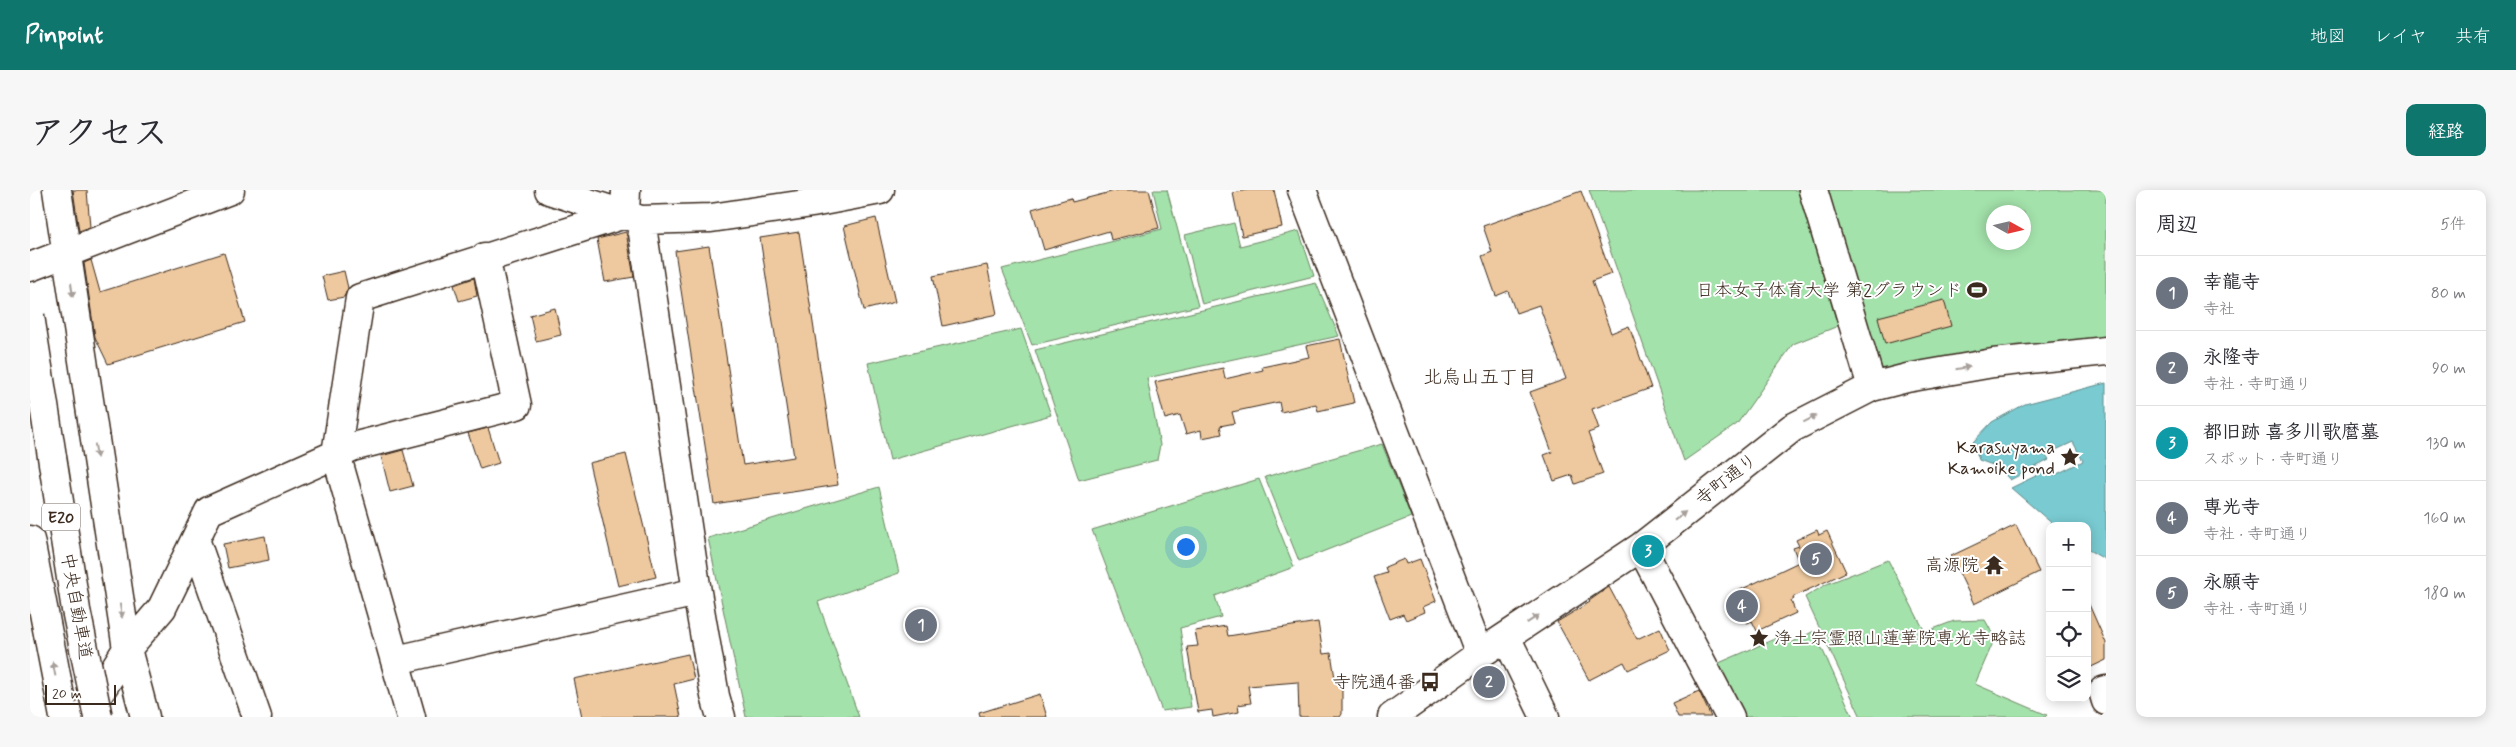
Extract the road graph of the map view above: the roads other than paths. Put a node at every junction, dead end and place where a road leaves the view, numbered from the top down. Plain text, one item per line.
1 (57, 190) edge
2 (230, 190) edge
3 (549, 190) edge
4 (880, 190) edge
5 (1302, 190) edge
6 (1813, 190) edge
7 (193, 196) edge
8 (630, 208) edge
9 (67, 252) junction
10 (486, 257) junction
11 (30, 267) edge
12 (30, 316) edge
13 (2106, 351) edge
14 (1872, 387) junction
15 (336, 454) junction
16 (30, 540) edge
17 (196, 542) junction
18 (1641, 547) junction
19 (697, 592) junction
20 (1506, 637) junction
21 (127, 649) junction
22 (1480, 654) junction
23 (396, 660) junction
24 (2106, 690) edge
25 (2106, 701) edge
26 (64, 717) edge
27 (84, 717) edge
28 (98, 717) edge
29 (145, 717) edge
30 (257, 717) edge
31 (411, 717) edge
32 (721, 717) edge
33 (1392, 717) edge
34 (1545, 717) edge
35 (1730, 717) edge

1 - 9 main road
2 - 7 main road
3 - 8 main road
4 - 8 main road
5 - 22 main road
6 - 14 main road
7 - 9 main road
8 - 10 main road
8 - 19 main road
9 - 11 main road
9 -> 21 main road
10 - 15 main road
10 - 15 main road
12 - 28 main road, 中央自動車道 / E20, bridge
14 -> 13 main road, 寺町通り
18 -> 14 main road, 寺町通り
15 - 17 main road
15 - 23 main road
26 -> 16 main road, 中央自動車道 / E20
17 - 21 main road
17 - 30 main road
20 -> 18 main road, 寺町通り
18 - 35 main road
19 - 23 main road
19 - 32 main road
20 - 22 main road, 寺町通り
20 - 34 main road
21 - 27 main road
21 - 29 main road
22 - 33 main road, 寺町通り
23 - 31 main road
24 - 25 main road

